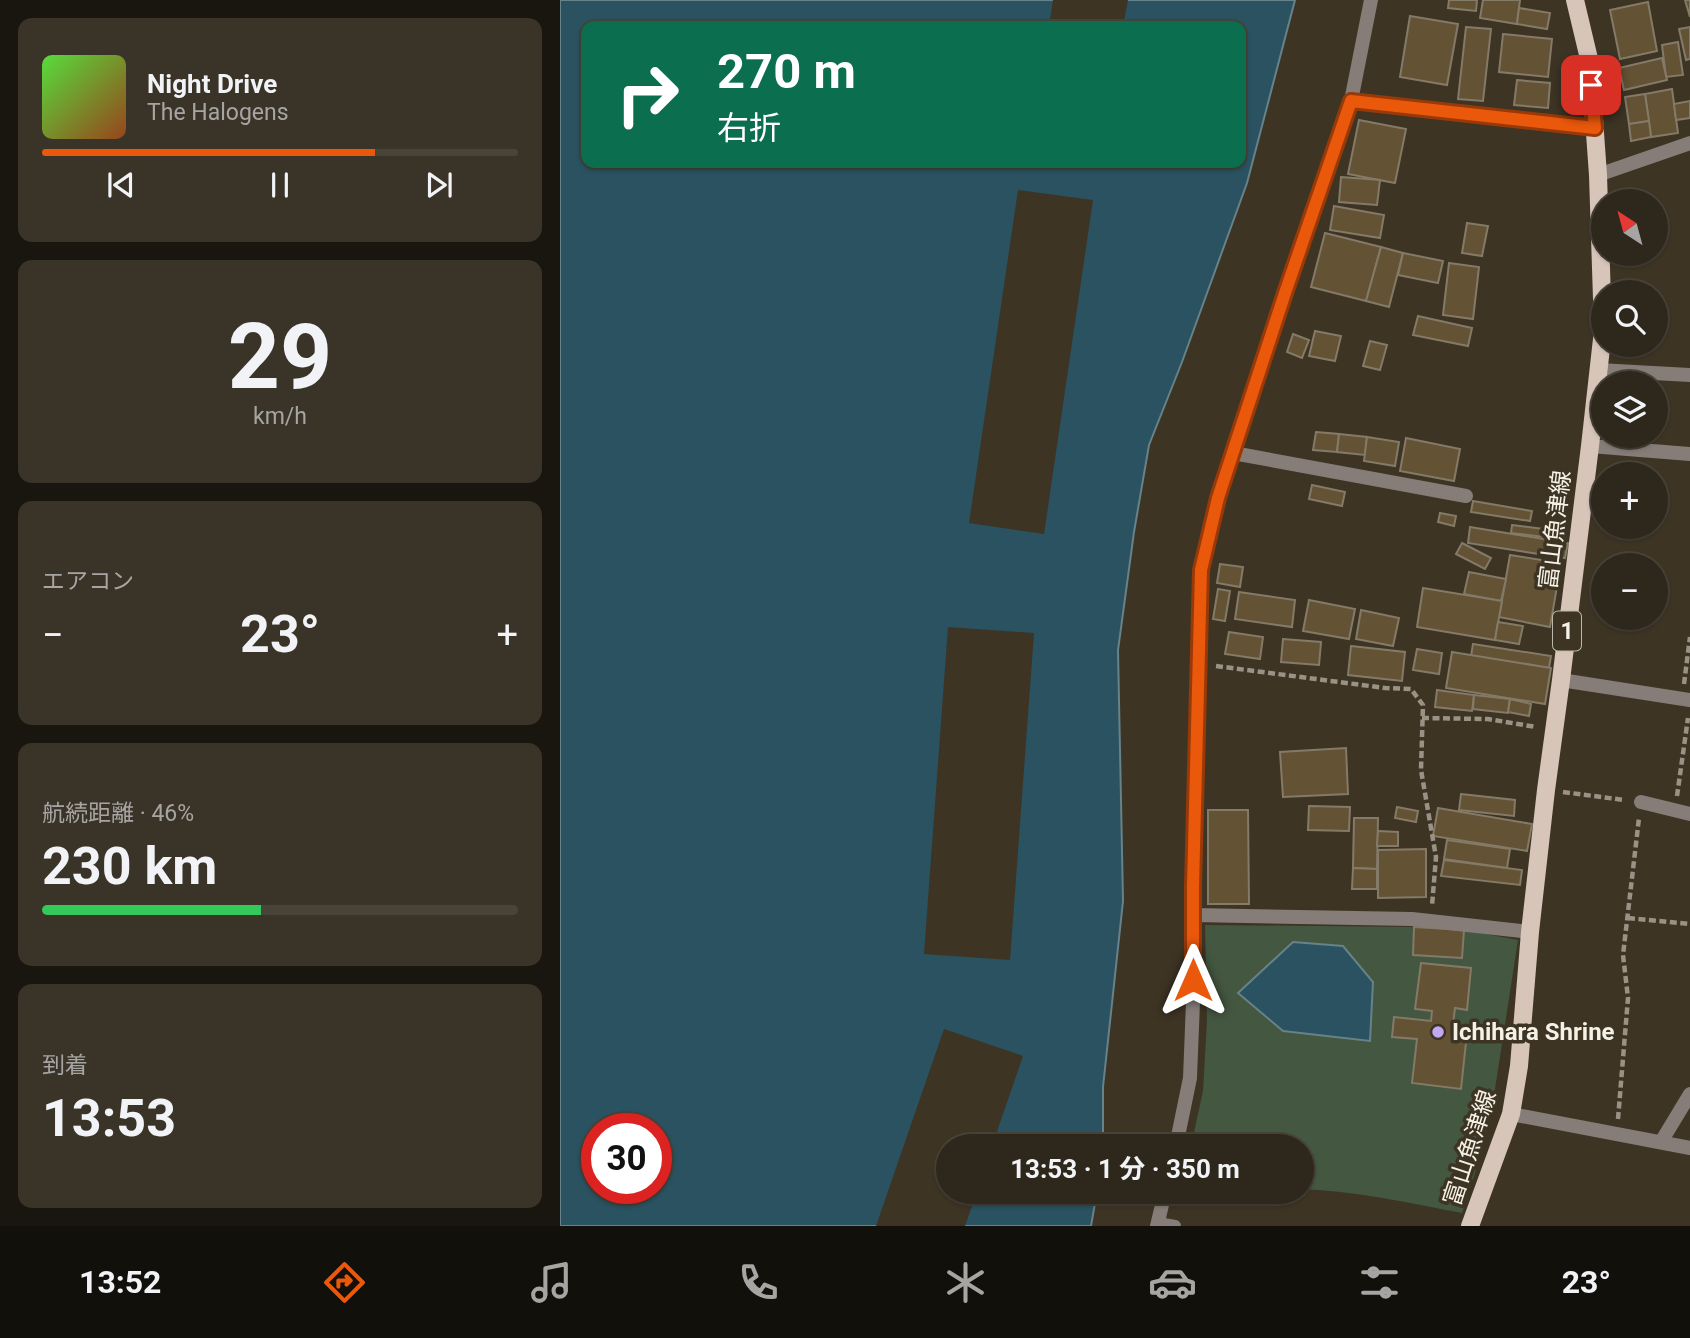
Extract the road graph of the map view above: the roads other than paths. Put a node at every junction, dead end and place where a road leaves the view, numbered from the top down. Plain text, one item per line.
1 (1371, 0) edge
2 (1575, 0) edge
3 (1351, 101) junction
4 (1595, 128) junction
5 (1690, 143) edge
6 (1598, 175) junction
7 (1598, 370) junction
8 (1690, 375) edge
9 (1590, 446) junction
10 (1233, 453) junction
11 (1690, 454) edge
12 (1466, 496) dead end
13 (1561, 680) junction
14 (1687, 702) edge
15 (1641, 802) road end
16 (1690, 814) edge
17 (1193, 915) junction
18 (1530, 932) junction
19 (1690, 1094) edge
20 (1511, 1114) junction
21 (1178, 1134) edge
22 (1661, 1142) junction
23 (1690, 1148) edge
24 (1162, 1204) edge
25 (1158, 1225) edge
26 (1175, 1226) edge
27 (1470, 1226) edge

1 - 3 street
2 - 4 main road, 富山魚津線 / 1
3 - 4 street
3 - 10 street
4 - 6 main road, 富山魚津線 / 1
5 - 6 street
6 - 7 main road, 富山魚津線 / 1
7 - 8 street
7 - 9 main road, 富山魚津線 / 1
9 - 11 street
9 - 13 main road, 富山魚津線 / 1
10 - 12 street
10 - 17 street
13 - 14 street
13 - 18 main road, 富山魚津線 / 1
15 - 16 street
17 - 18 street
17 - 21 street
18 - 20 main road, 富山魚津線 / 1
19 - 22 street
20 - 22 street
20 - 27 main road, 富山魚津線 / 1
22 - 23 street
24 - 25 street
25 - 26 lane

